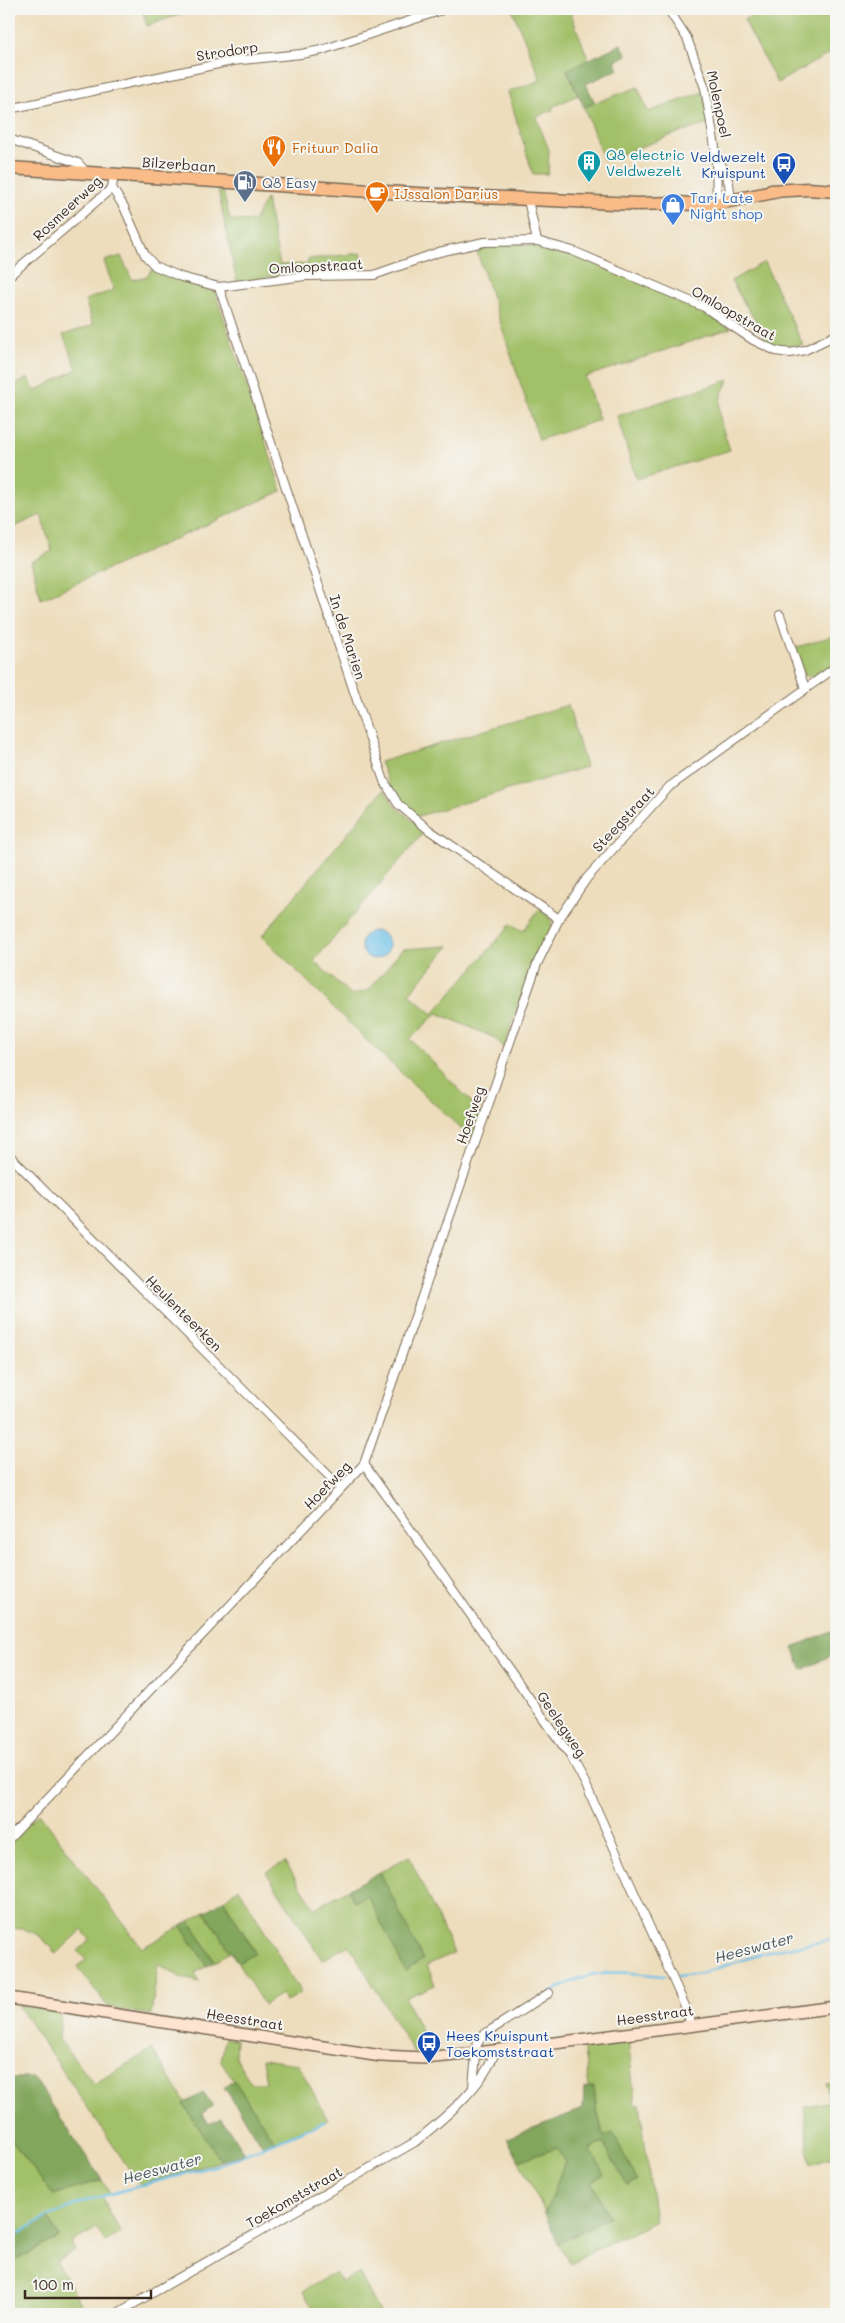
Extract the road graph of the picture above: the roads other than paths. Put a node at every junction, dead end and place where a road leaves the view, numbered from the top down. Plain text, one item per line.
1 (445, 9) edge
2 (668, 9) edge
3 (9, 109) edge
4 (9, 140) edge
5 (716, 153) junction
6 (9, 168) edge
7 (87, 174) junction
8 (114, 175) junction
9 (112, 188) junction
10 (836, 190) edge
11 (732, 197) junction
12 (528, 200) junction
13 (716, 200) junction
14 (537, 241) junction
15 (9, 276) edge
16 (219, 287) junction
17 (836, 335) edge
18 (780, 615) dead end
19 (836, 666) edge
20 (805, 688) junction
21 (559, 919) junction
22 (506, 1052) joint
23 (9, 1155) edge
24 (364, 1464) junction
25 (341, 1488) junction
26 (9, 1839) edge
27 (549, 1994) dead end
28 (9, 1998) edge
29 (836, 2007) edge
30 (691, 2025) junction
31 (495, 2051) junction
32 (477, 2053) junction
33 (473, 2086) junction
34 (116, 2314) edge

1 - 3 street, Strodorp
2 - 5 street, Molenpoel
4 - 7 street
5 - 11 street, Molenpoel
5 - 13 street, Molenpoel
6 - 7 main road, Bilzerbaan
7 - 8 main road, Bilzerbaan
8 - 9 street, Rosmeerweg
8 - 12 main road, Bilzerbaan
9 - 15 street, Rosmeerweg
9 - 16 street, Omloopstraat
10 - 11 main road, Bilzerbaan
11 - 13 main road, Bilzerbaan
12 - 13 main road, Bilzerbaan
12 - 14 street
14 - 16 street, Omloopstraat
14 - 17 street, Omloopstraat
16 - 21 street, In de Marien
18 - 20 street
19 - 20 street, Steegstraat
20 - 21 street, Steegstraat
21 - 22 street, Steegstraat
22 - 24 street, Hoefweg
23 - 25 street, Heulenteerken
24 - 25 street, Hoefweg
24 - 30 street, Geelegweg
25 - 26 street, Hoefweg
27 - 32 street
28 - 32 street, Heesstraat
29 - 30 street, Heesstraat
30 - 31 street, Heesstraat
31 - 32 street, Heesstraat
31 - 33 street, Toekomststraat
32 - 33 street
33 - 34 street, Toekomststraat

